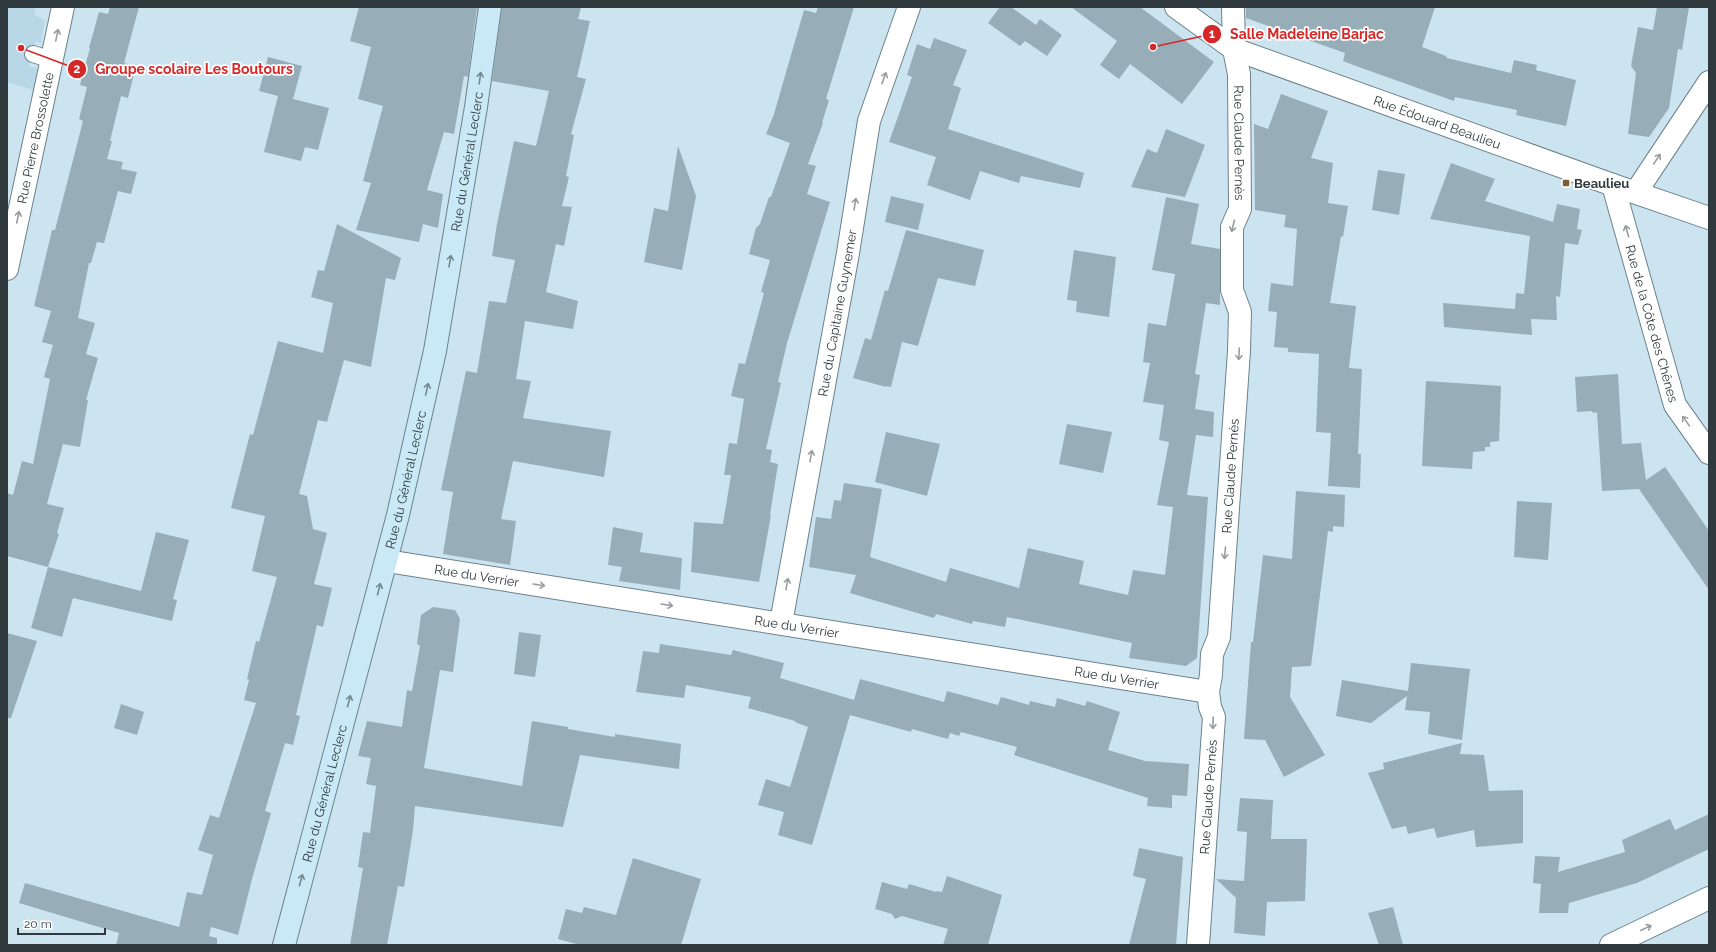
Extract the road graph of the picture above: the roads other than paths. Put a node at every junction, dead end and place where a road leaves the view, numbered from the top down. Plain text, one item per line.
1 (63, 7) edge
2 (490, 7) edge
3 (909, 7) edge
4 (1176, 7) edge
5 (1233, 7) edge
6 (1234, 49) junction
7 (1709, 82) edge
8 (1613, 185) junction
9 (1636, 192) junction
10 (1709, 218) edge
11 (7, 269) edge
12 (1709, 453) edge
13 (387, 561) junction
14 (781, 623) junction
15 (1208, 692) junction
16 (1709, 898) edge
17 (284, 945) edge
18 (1198, 945) edge
19 (1611, 945) edge

11 -> 1 street, Rue Pierre Brossolette
13 -> 2 main road, Rue du Général Leclerc
14 -> 3 street, Rue du Capitaine Guynemer
4 - 6 street, Rue Édouard Beaulieu
5 - 6 street, Rue Claude Pernès
6 - 8 street, Rue Édouard Beaulieu
6 -> 15 street, Rue Claude Pernès
9 -> 7 street
8 - 9 street, Rue Édouard Beaulieu
12 -> 8 street, Rue de la Côte des Chênes
9 - 10 street, Rue Édouard Beaulieu
13 -> 14 street, Rue du Verrier
17 -> 13 main road, Rue du Général Leclerc
14 - 15 street, Rue du Verrier
15 -> 18 street, Rue Claude Pernès
19 -> 16 street

